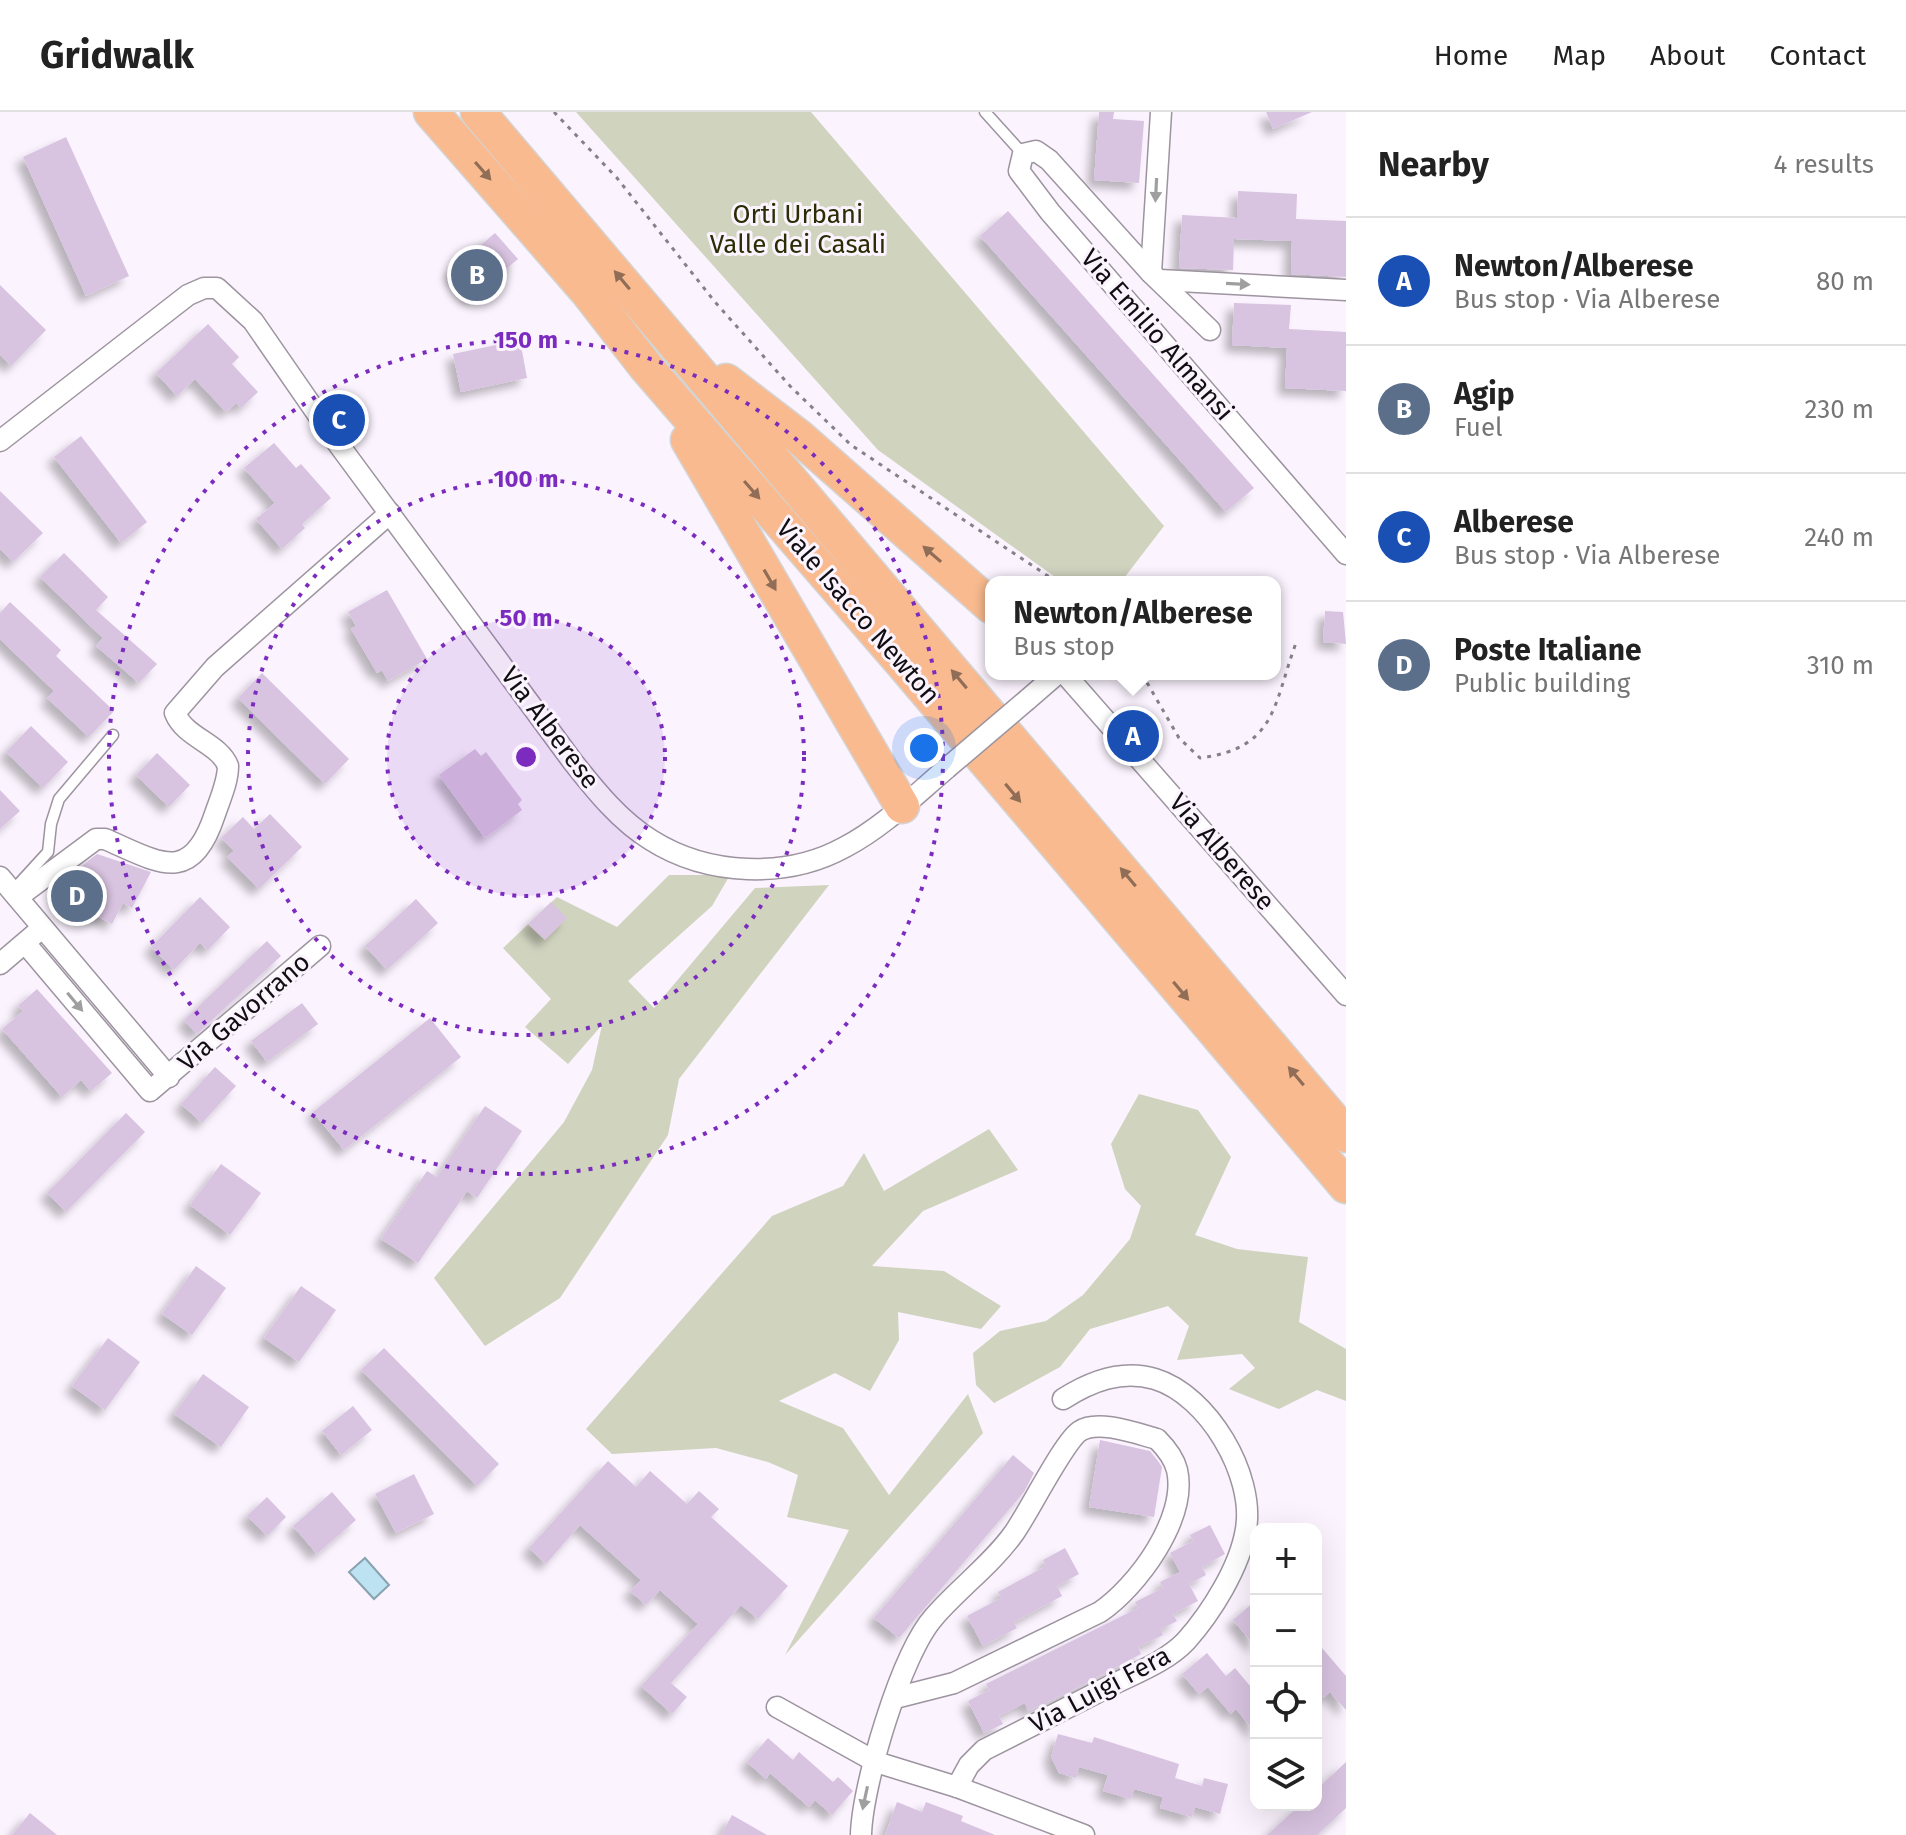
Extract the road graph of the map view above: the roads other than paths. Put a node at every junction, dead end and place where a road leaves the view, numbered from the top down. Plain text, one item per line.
1 (431, 112) edge
2 (478, 112) edge
3 (985, 112) edge
4 (1161, 112) edge
5 (1023, 154) junction
6 (1156, 277) junction
7 (1346, 290) edge
8 (1210, 330) dead end
9 (672, 339) junction
10 (646, 367) junction
11 (0, 441) edge
12 (390, 513) junction
13 (1346, 554) edge
14 (985, 601) edge
15 (1050, 680) edge
16 (1070, 680) edge
17 (113, 735) dead end
18 (902, 806) junction
19 (10, 888) edge
20 (44, 926) junction
21 (25, 943) junction
22 (320, 946) dead end
23 (0, 964) edge
24 (1346, 995) edge
25 (169, 1077) junction
26 (1346, 1135) edge
27 (1346, 1186) edge
28 (1063, 1399) dead end
29 (895, 1698) junction
30 (777, 1707) dead end
31 (876, 1762) junction
32 (957, 1787) junction
33 (861, 1835) edge
34 (1084, 1835) edge

1 -> 10 highway, Viale Isacco Newton
9 -> 2 highway, Viale Isacco Newton
3 - 5 lane, Via Emilio Almansi
4 -> 6 street
5 - 6 street
5 - 13 street, Via Emilio Almansi
6 -> 7 street
6 - 8 street
14 -> 9 highway
26 -> 9 highway, Viale Isacco Newton
10 -> 18 highway
10 -> 27 highway, Viale Isacco Newton
11 - 12 street, Via Alberese
12 - 18 street, Via Alberese
12 - 19 street
15 - 18 street, Via Alberese, bridge
16 - 24 street, Via Alberese
17 - 19 lane
19 - 20 street
20 - 21 street
20 - 25 street
21 - 23 street
21 -> 25 street
22 - 25 street, Via Gavorrano
28 - 32 street, Via Luigi Fera
29 - 29 street
29 - 31 street
30 - 31 street
31 - 32 street
31 -> 33 street
32 - 34 street

